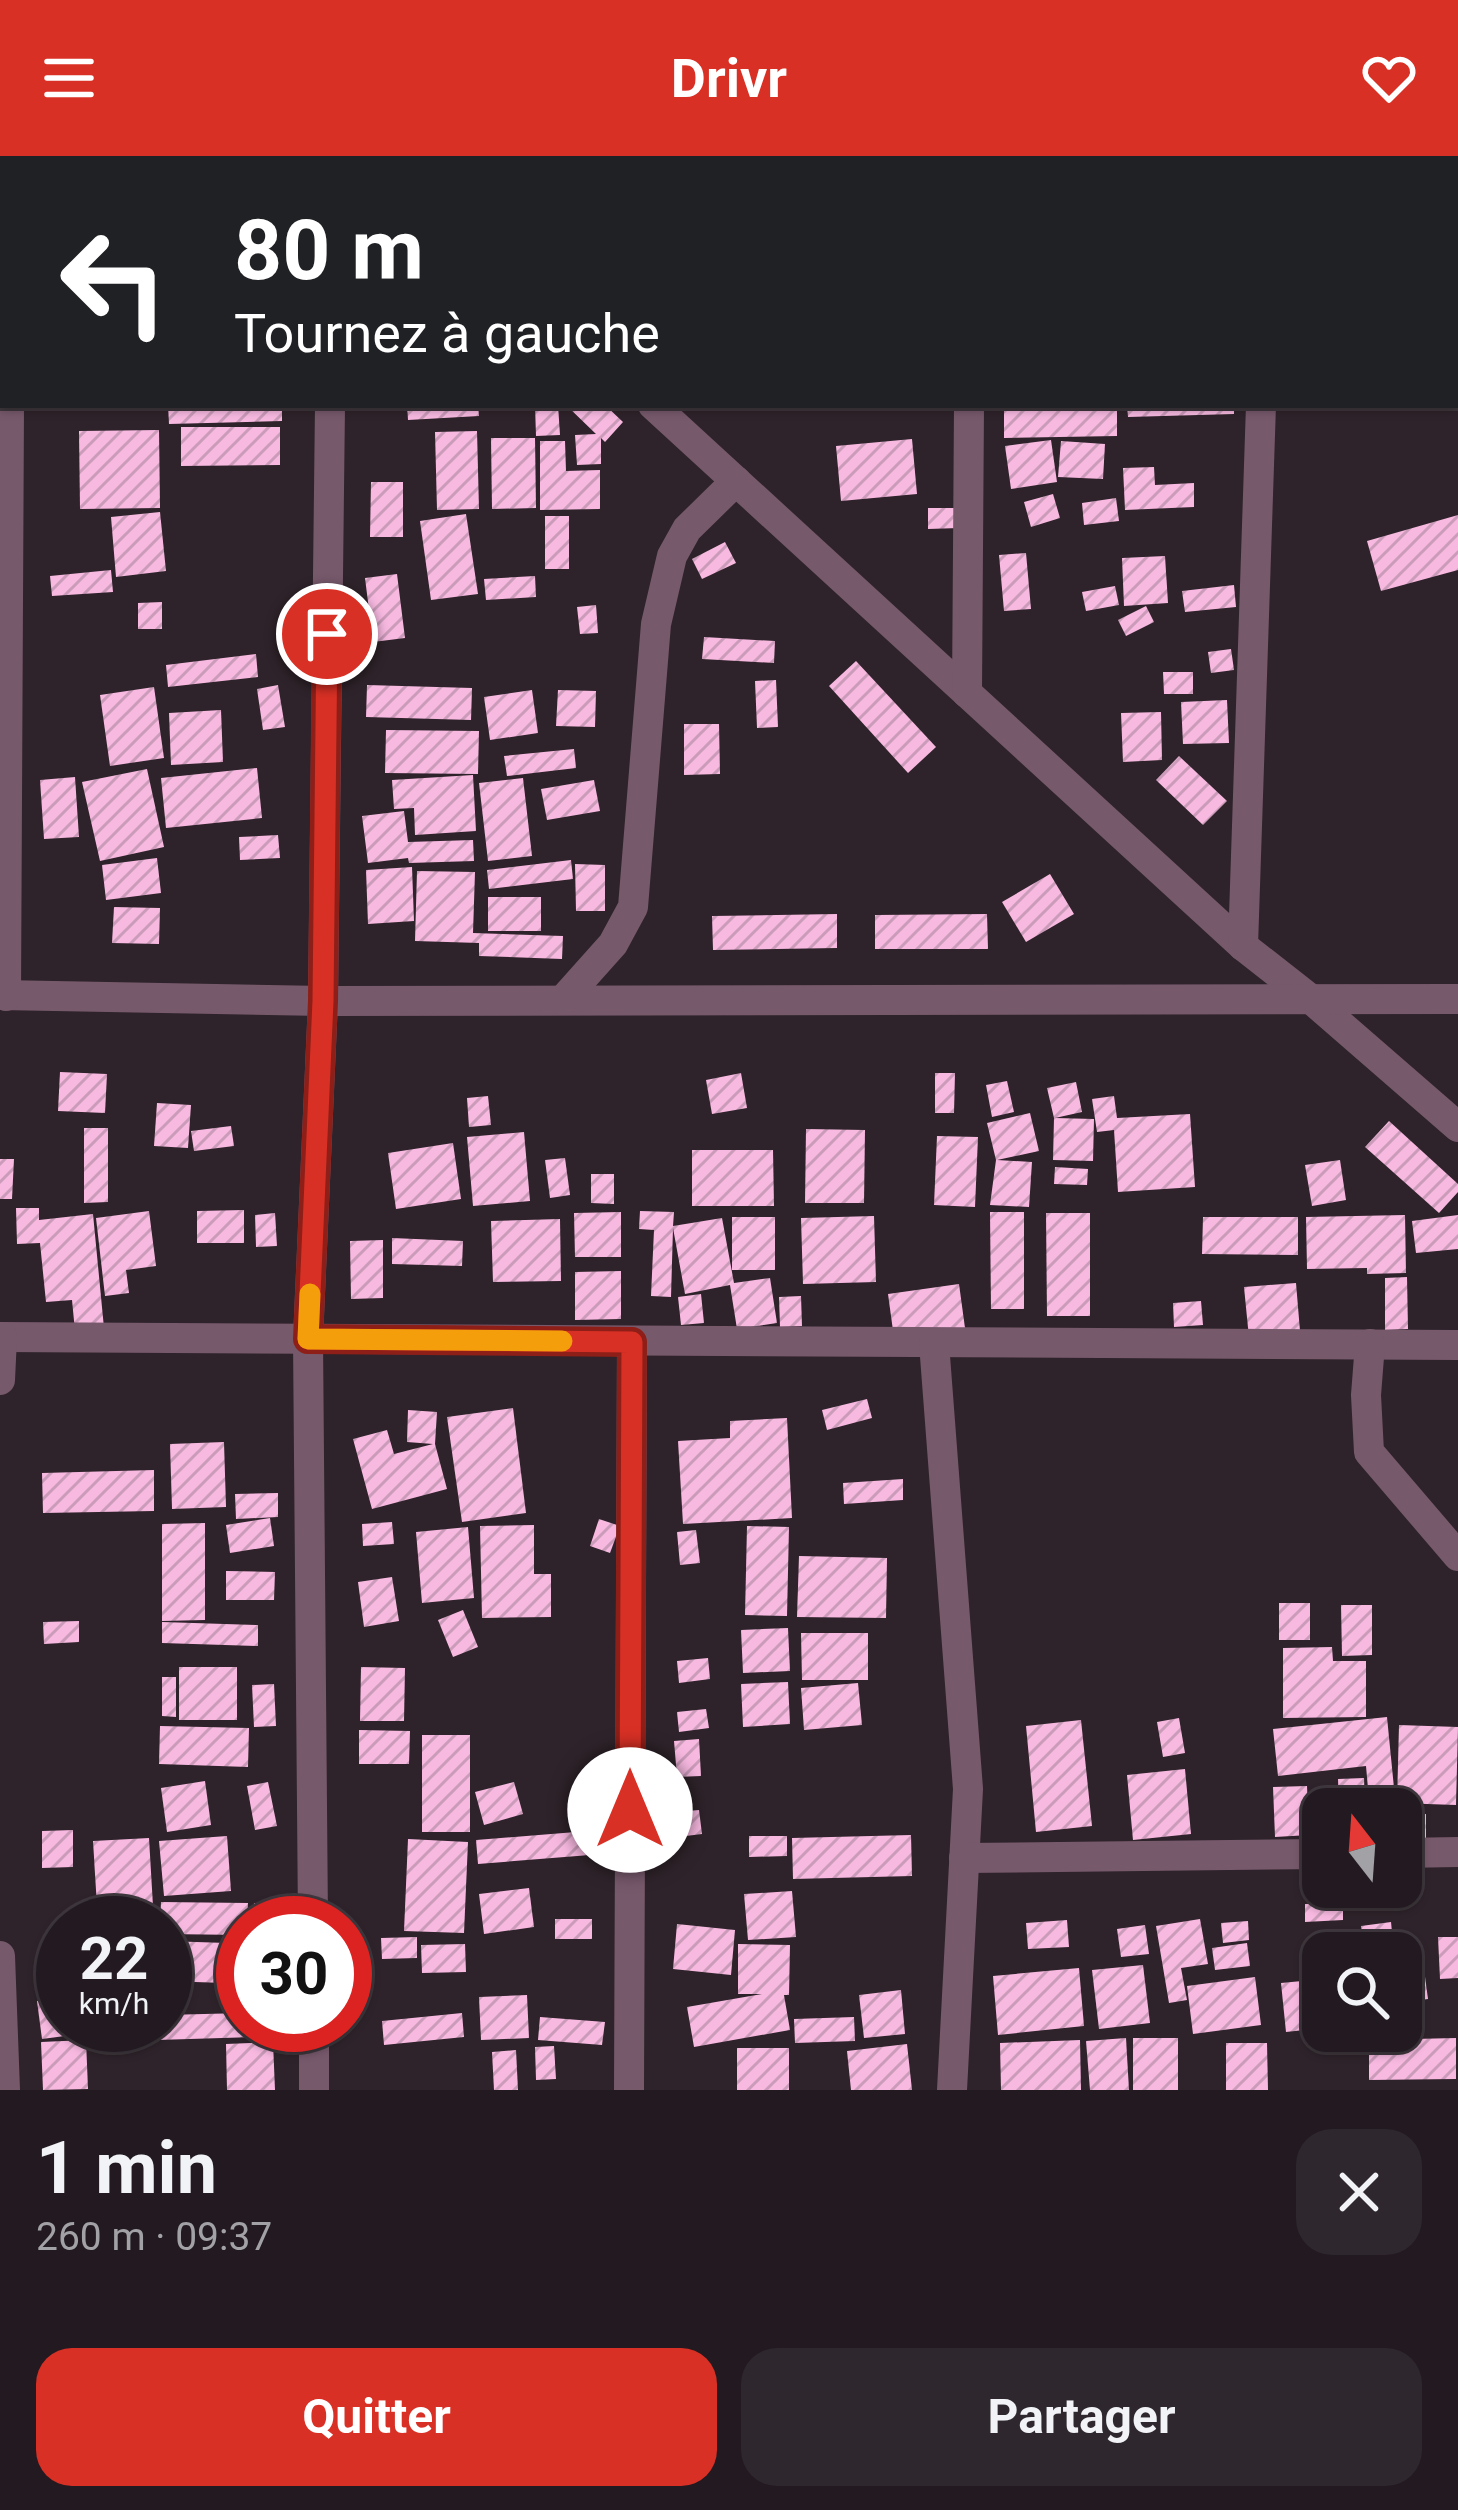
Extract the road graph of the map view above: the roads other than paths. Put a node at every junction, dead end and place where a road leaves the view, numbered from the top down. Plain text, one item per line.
1 (9, 408) edge
2 (330, 408) edge
3 (656, 408) edge
4 (969, 408) edge
5 (1261, 408) edge
6 (736, 482) junction
7 (967, 692) junction
8 (1243, 946) junction
9 (3, 996) edge
10 (1458, 999) edge
11 (563, 1000) junction
12 (1312, 1000) junction
13 (323, 1001) junction
14 (1458, 1127) edge
15 (1, 1337) edge
16 (308, 1339) junction
17 (632, 1342) junction
18 (934, 1343) junction
19 (1370, 1344) junction
20 (1458, 1345) edge
21 (0, 1380) edge
22 (1458, 1556) edge
23 (1458, 1852) edge
24 (1422, 1853) edge
25 (1302, 1854) edge
26 (964, 1858) junction
27 (313, 1896) edge
28 (0, 1956) edge
29 (314, 2052) edge
30 (4, 2090) edge
31 (314, 2090) edge
32 (629, 2090) edge
33 (952, 2090) edge

1 - 9 street
2 - 13 street
3 - 6 street
4 - 7 street
5 - 8 street
6 - 7 street
6 - 11 street
7 - 8 street
8 - 12 street
9 - 13 street
10 - 12 street
11 - 12 street
11 - 13 street
12 - 14 street
13 - 16 street
15 - 16 street
15 - 21 street
16 - 17 street
16 - 27 street
17 - 18 street
17 - 32 street
18 - 19 street
18 - 26 street
19 - 20 street
19 - 22 street
23 - 24 street
25 - 26 street
26 - 33 street
28 - 30 street
29 - 31 street

